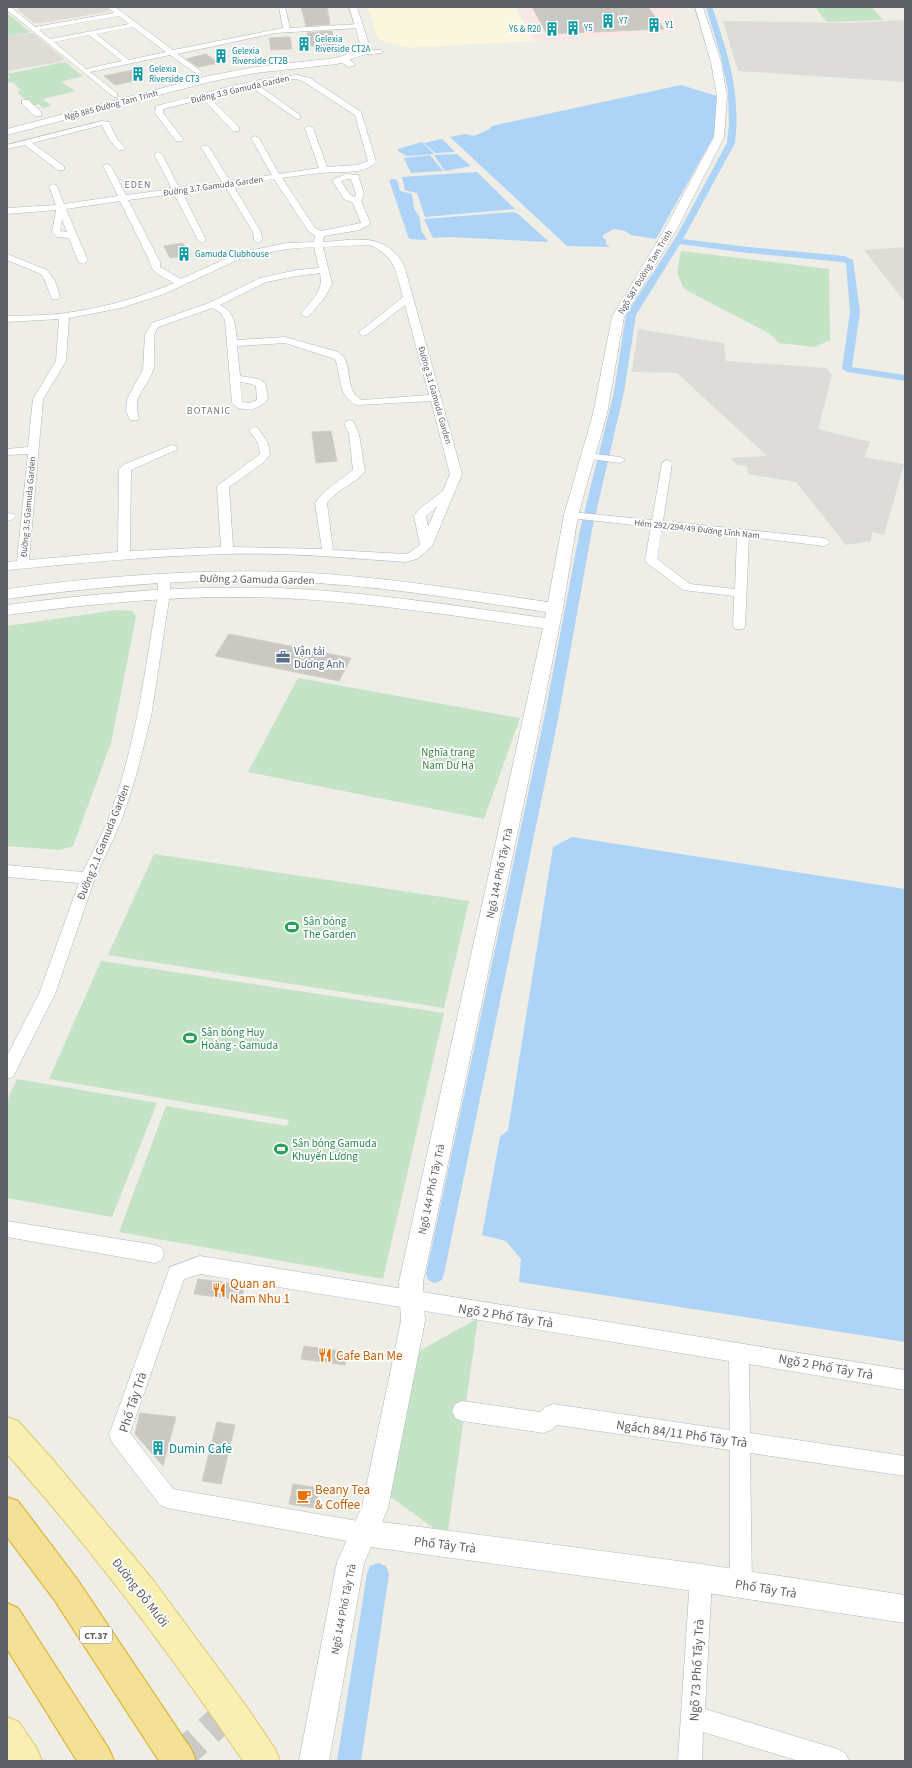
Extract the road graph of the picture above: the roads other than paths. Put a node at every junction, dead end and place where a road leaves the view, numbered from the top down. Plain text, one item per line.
1 (7, 7) edge
2 (111, 7) edge
3 (282, 7) edge
4 (353, 7) edge
5 (698, 7) edge
6 (119, 14) junction
7 (133, 25) junction
8 (359, 26) junction
9 (34, 29) junction
10 (287, 30) junction
11 (90, 33) junction
12 (48, 41) junction
13 (380, 52) dead end
14 (172, 53) junction
15 (360, 53) junction
16 (344, 60) junction
17 (128, 62) junction
18 (352, 65) dead end
19 (85, 71) junction
20 (198, 73) junction
21 (208, 80) junction
22 (253, 85) junction
23 (114, 95) junction
24 (206, 97) junction
25 (25, 102) dead end
26 (123, 102) junction
27 (38, 114) junction
28 (297, 117) dead end
29 (7, 122) edge
30 (88, 126) junction
31 (310, 128) dead end
32 (236, 129) dead end
33 (7, 132) edge
34 (255, 138) dead end
35 (178, 139) dead end
36 (112, 140) junction
37 (26, 142) junction
38 (7, 147) edge
39 (205, 147) dead end
40 (121, 148) dead end
41 (158, 154) dead end
42 (108, 166) dead end
43 (61, 168) dead end
44 (324, 170) junction
45 (277, 177) junction
46 (227, 184) junction
47 (53, 186) dead end
48 (177, 191) junction
49 (124, 199) junction
50 (357, 201) dead end
51 (61, 207) junction
52 (7, 211) edge
53 (72, 235) junction
54 (319, 239) junction
55 (202, 240) dead end
56 (258, 240) dead end
57 (7, 257) edge
58 (83, 261) dead end
59 (155, 262) junction
60 (324, 270) junction
61 (193, 278) junction
62 (182, 283) junction
63 (55, 297) dead end
64 (407, 299) junction
65 (212, 305) junction
66 (306, 314) dead end
67 (64, 316) junction
68 (7, 319) edge
69 (363, 333) dead end
70 (232, 343) junction
71 (235, 378) dead end
72 (435, 398) junction
73 (134, 418) dead end
74 (349, 423) dead end
75 (254, 430) dead end
76 (172, 448) dead end
77 (32, 450) junction
78 (7, 452) edge
79 (592, 457) junction
80 (616, 460) dead end
81 (667, 463) dead end
82 (450, 491) junction
83 (577, 516) junction
84 (657, 524) junction
85 (742, 534) junction
86 (824, 542) dead end
87 (426, 546) junction
88 (227, 550) junction
89 (328, 553) junction
90 (124, 555) junction
91 (23, 564) junction
92 (7, 566) edge
93 (164, 585) junction
94 (740, 593) junction
95 (7, 594) edge
96 (527, 604) junction
97 (7, 610) edge
98 (553, 616) junction
99 (523, 620) junction
100 (739, 626) dead end
101 (7, 872) edge
102 (88, 878) junction
103 (7, 1072) edge
104 (7, 1229) edge
105 (155, 1254) dead end
106 (412, 1300) junction
107 (154, 1339) joint
108 (739, 1352) junction
109 (905, 1380) edge
110 (462, 1411) dead end
111 (7, 1432) edge
112 (740, 1441) junction
113 (905, 1466) edge
114 (7, 1512) edge
115 (364, 1533) junction
116 (701, 1578) junction
117 (741, 1585) junction
118 (905, 1609) edge
119 (7, 1619) edge
120 (693, 1717) junction
121 (7, 1734) edge
122 (25, 1761) edge
123 (97, 1761) edge
124 (179, 1761) edge
125 (263, 1761) edge
126 (314, 1761) edge
127 (690, 1761) edge
128 (837, 1761) edge

1 - 9 street
2 - 6 street
3 - 10 street
4 - 8 street
5 - 79 street, Ngõ 587 Đường Tam Trinh
6 - 7 street
6 - 9 street
7 - 11 street
7 - 14 street
8 - 10 street
8 - 15 street
9 - 12 street
10 - 14 street
11 - 12 street
11 - 17 street
12 - 19 street
13 - 15 street
14 - 17 street
14 - 20 street
15 - 16 street, Ngõ 885 Đường Tam Trinh
15 - 20 street, Ngõ 885 Đường Tam Trinh
16 - 18 street
16 - 21 street, Ngõ 885 Đường Tam Trinh
17 - 19 street
19 - 23 street
20 - 21 street
20 - 23 street, Ngõ 885 Đường Tam Trinh
21 - 26 street, Ngõ 885 Đường Tam Trinh
22 - 24 street, Đường 3.9 Gamuda Garden
22 - 28 street
22 - 44 street, Đường 3.9 Gamuda Garden
23 - 26 street
23 - 27 street, Ngõ 885 Đường Tam Trinh
24 - 32 street
24 - 35 street, Đường 3.9 Gamuda Garden
25 - 27 street
26 - 33 street, Ngõ 885 Đường Tam Trinh
27 - 29 street, Ngõ 885 Đường Tam Trinh
30 - 36 street
30 - 36 street
30 - 37 street
31 - 44 street
34 - 45 street
36 - 40 street
37 - 38 street
37 - 43 street
39 - 46 street
41 - 48 street
42 - 49 street
44 - 45 street, Đường 3.7 Gamuda Garden
45 - 46 street, Đường 3.7 Gamuda Garden
45 - 54 street
46 - 48 street, Đường 3.7 Gamuda Garden
46 - 56 street
47 - 51 street
48 - 49 street, Đường 3.7 Gamuda Garden
48 - 55 street
49 - 51 street, Đường 3.7 Gamuda Garden
49 - 59 street
50 - 54 street
51 - 52 street, Đường 3.7 Gamuda Garden
51 - 53 street
51 - 53 street
53 - 58 street
54 - 60 street
54 - 61 street
54 - 64 street, Đường 3.1 Gamuda Garden
57 - 63 street
59 - 61 street
59 - 62 street
60 - 65 street
60 - 66 street
61 - 62 street
62 - 67 street
64 - 69 street
64 - 72 street, Đường 3.1 Gamuda Garden
65 - 70 street
65 - 73 street
67 - 68 street
67 - 77 street, Đường 3.5 Gamuda Garden
70 - 71 street
70 - 72 street
72 - 82 street, Đường 3.1 Gamuda Garden
74 - 89 street
75 - 88 street
76 - 90 street
77 - 78 street, Đường 3.5 Gamuda Garden
77 - 91 street, Đường 3.5 Gamuda Garden
79 - 80 street
79 - 83 street, Ngõ 587 Đường Tam Trinh
81 - 84 street
82 - 87 street, Đường 3.1 Gamuda Garden
82 - 87 street
83 - 84 street, Hẻm 292/294/49 Đường Lĩnh Nam
83 - 98 street, Ngõ 587 Đường Tam Trinh
84 - 85 street, Hẻm 292/294/49 Đường Lĩnh Nam
84 - 94 street
85 - 86 street, Hẻm 292/294/49 Đường Lĩnh Nam
85 - 94 street
87 - 89 street
88 - 89 street
88 - 90 street, Đường 3.5 Gamuda Garden
90 - 91 street, Đường 3.5 Gamuda Garden
91 - 92 street, Đường 3.5 Gamuda Garden
93 - 95 street, Đường 2 Gamuda Garden
93 - 96 street, Đường 2 Gamuda Garden
93 - 97 street, Đường 2 Gamuda Garden
93 - 99 street, Đường 2 Gamuda Garden
93 - 102 street, Đường 2.1 Gamuda Garden
94 - 100 street
96 - 98 street, Đường 2 Gamuda Garden
96 - 99 street
98 - 99 street, Đường 2 Gamuda Garden
98 - 106 street, Ngõ 144 Phố Tây Trà
101 - 102 street
102 - 103 street, Đường 2.1 Gamuda Garden
104 - 105 street
106 - 107 street, Ngõ 2 Phố Tây Trà
106 - 108 street, Ngõ 2 Phố Tây Trà
106 - 115 street, Ngõ 144 Phố Tây Trà
107 - 115 street, Phố Tây Trà
108 - 109 street, Ngõ 2 Phố Tây Trà
108 - 112 street
110 - 112 street, Ngách 84/11 Phố Tây Trà
111 - 125 main road, Đường Đỗ Mười
112 - 113 street, Ngách 84/11 Phố Tây Trà
112 - 117 street
114 - 124 highway, CT.37
115 - 116 street, Phố Tây Trà
115 - 126 street, Ngõ 144 Phố Tây Trà
116 - 117 street, Phố Tây Trà
116 - 120 street, Ngõ 73 Phố Tây Trà
117 - 118 street, Phố Tây Trà
119 - 123 highway
120 - 127 street, Ngõ 73 Phố Tây Trà
120 - 128 street
121 - 122 main road

